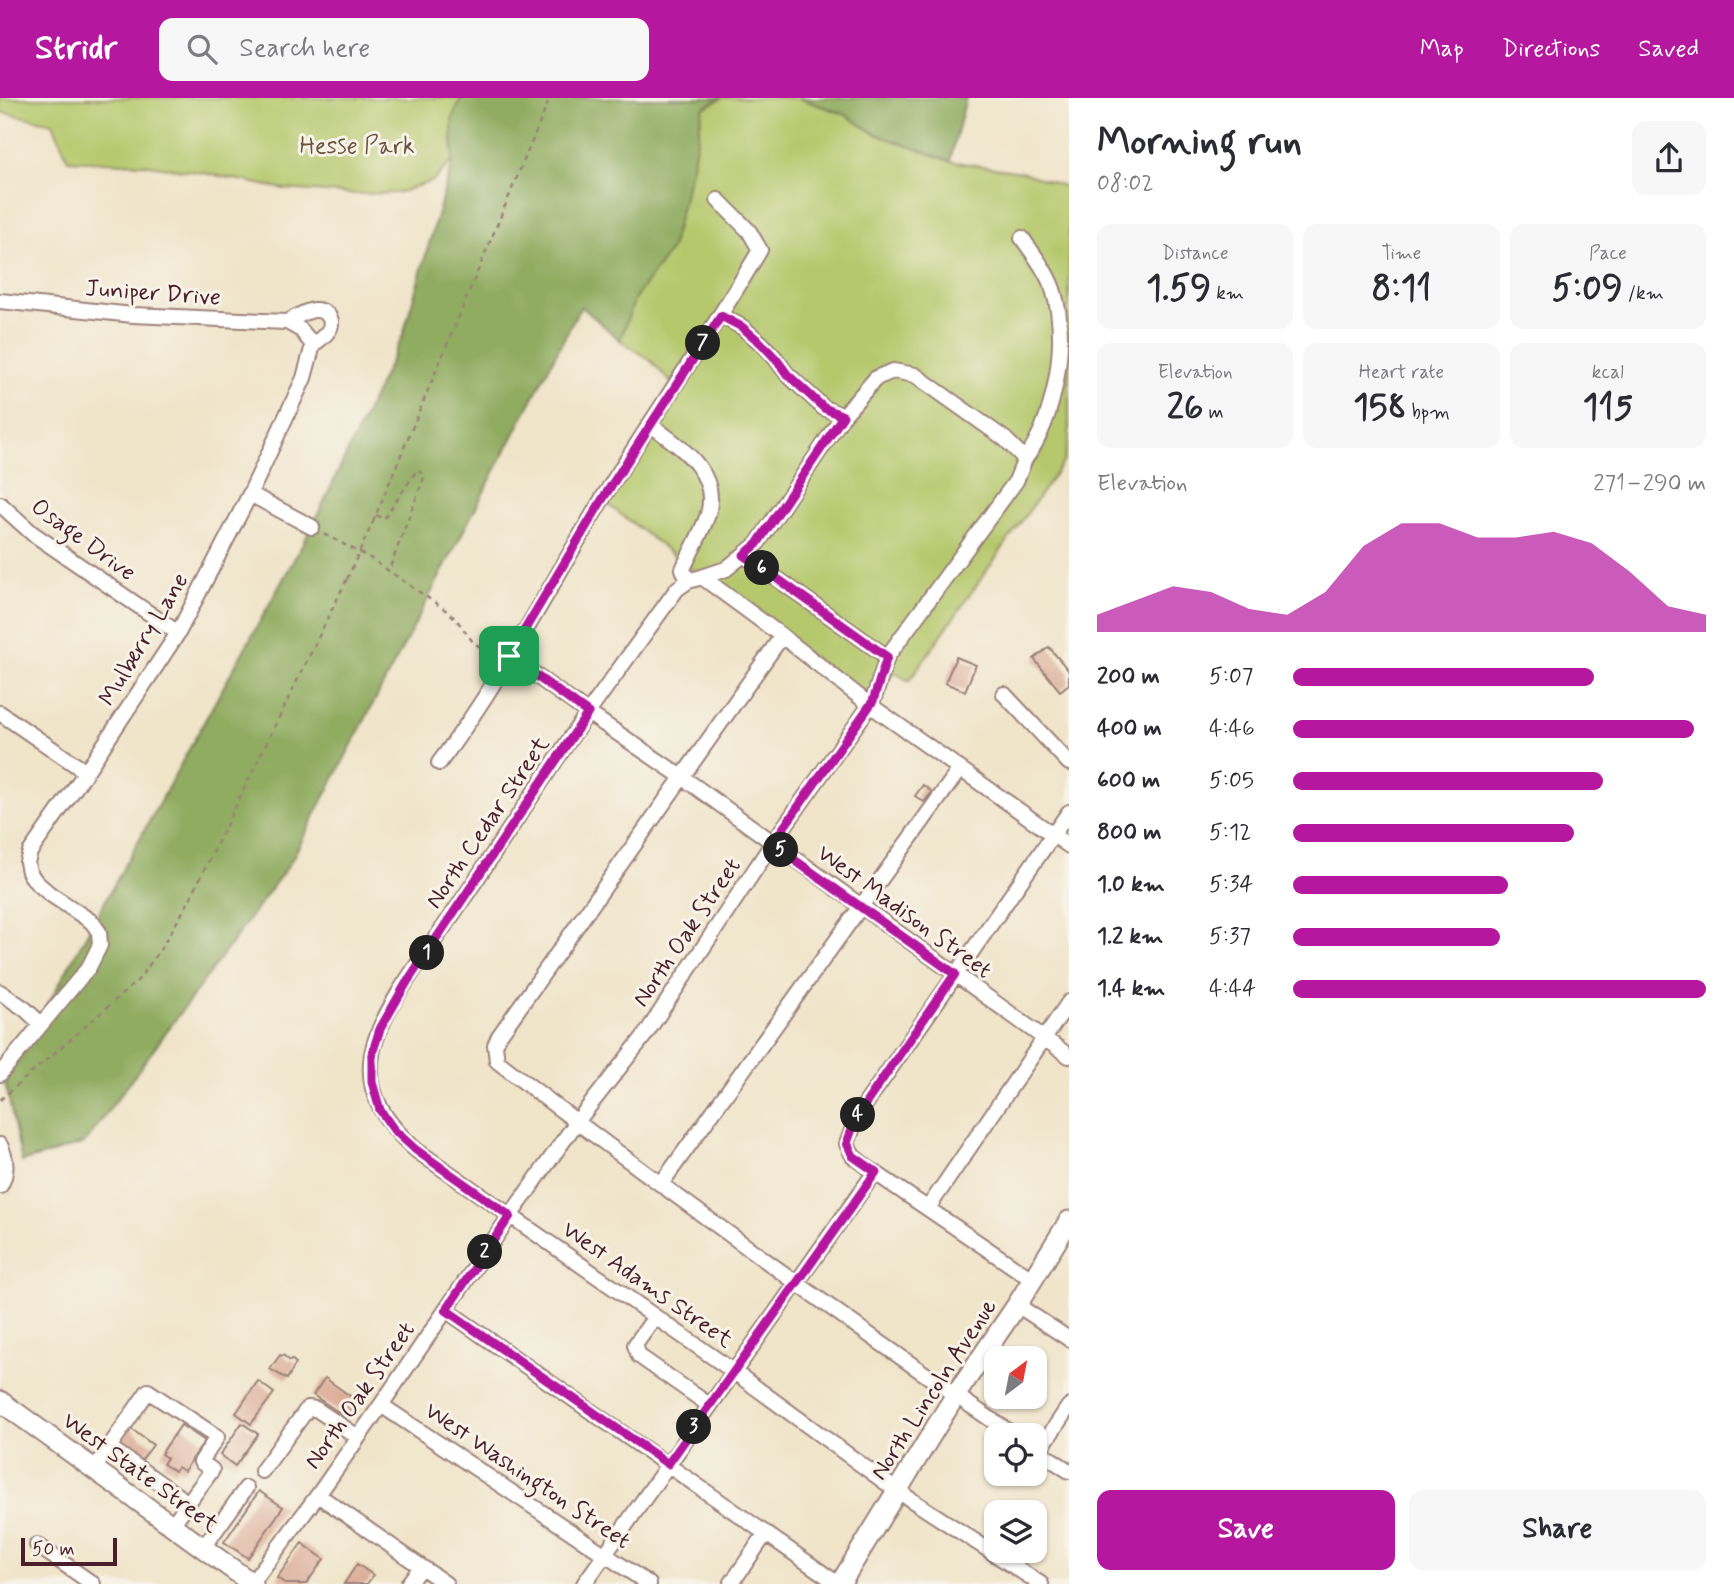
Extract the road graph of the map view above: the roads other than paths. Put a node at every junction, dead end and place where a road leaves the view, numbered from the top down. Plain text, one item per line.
1 (718, 200) dead end
2 (1022, 238) dead end
3 (0, 301) edge
4 (721, 316) junction
5 (287, 322) junction
6 (313, 345) junction
7 (843, 416) junction
8 (651, 425) junction
9 (1025, 459) junction
10 (250, 494) junction
11 (0, 504) edge
12 (312, 527) road end
13 (744, 555) junction
14 (695, 579) junction
15 (178, 633) junction
16 (782, 636) junction
17 (887, 657) junction
18 (507, 660) junction
19 (1004, 694) dead end
20 (872, 703) junction
21 (0, 713) edge
22 (588, 713) junction
23 (439, 763) dead end
24 (1069, 763) edge
25 (960, 769) junction
26 (86, 772) junction
27 (682, 777) junction
28 (1069, 812) edge
29 (1052, 835) junction
30 (772, 844) junction
31 (1069, 846) edge
32 (862, 908) junction
33 (955, 974) junction
34 (0, 992) edge
35 (1069, 1002) edge
36 (41, 1024) junction
37 (1044, 1039) junction
38 (1069, 1056) edge
39 (0, 1074) edge
40 (576, 1122) junction
41 (0, 1145) edge
42 (439, 1167) joint
43 (876, 1172) junction
44 (661, 1184) junction
45 (0, 1186) edge
46 (928, 1208) junction
47 (510, 1216) junction
48 (1069, 1221) edge
49 (1033, 1280) junction
50 (797, 1283) junction
51 (1017, 1305) junction
52 (446, 1310) junction
53 (655, 1317) junction
54 (1069, 1339) edge
55 (733, 1371) junction
56 (955, 1396) junction
57 (0, 1401) edge
58 (381, 1405) junction
59 (709, 1405) junction
60 (1069, 1406) edge
61 (996, 1423) edge
62 (1047, 1435) edge
63 (358, 1437) junction
64 (110, 1447) junction
65 (1047, 1457) edge
66 (668, 1464) junction
67 (94, 1469) junction
68 (262, 1471) dead end
69 (1069, 1471) edge
70 (146, 1472) junction
71 (246, 1488) dead end
72 (897, 1490) junction
73 (129, 1493) junction
74 (318, 1495) junction
75 (188, 1503) junction
76 (172, 1525) junction
77 (766, 1533) junction
78 (37, 1545) dead end
79 (203, 1548) junction
80 (606, 1554) junction
81 (421, 1567) junction
82 (93, 1584) edge
83 (252, 1584) edge
84 (408, 1584) edge
85 (446, 1584) edge
86 (584, 1584) edge
87 (649, 1584) edge
88 (731, 1584) edge
89 (839, 1584) edge
90 (1041, 1584) edge

1 - 4 street
2 - 9 street, North Oak Street
3 - 5 street, Juniper Drive
4 - 7 street
4 - 8 street
5 - 6 street, Juniper Drive
5 - 6 street, Mulberry Lane
6 - 10 street, Mulberry Lane
7 - 9 street
7 - 13 street
8 - 14 street
8 - 18 street
9 - 17 street, North Oak Street
10 - 12 street
10 - 15 street, Mulberry Lane
11 - 15 street, Osage Drive
13 - 14 street
13 - 17 street
14 - 16 street
14 - 22 street, North Cedar Street
15 - 26 street, Mulberry Lane
16 - 20 street
16 - 27 street
17 - 20 street, North Oak Street
18 - 22 street, West Madison Street
18 - 23 street
19 - 24 street
20 - 25 street
20 - 30 street, North Oak Street
21 - 26 street
22 - 27 street, West Madison Street
22 - 42 street, North Cedar Street
25 - 29 street
25 - 32 street
26 - 36 street, Mulberry Lane
27 - 30 street, West Madison Street
27 - 40 street
28 - 29 street
29 - 31 street
29 - 33 street
30 - 32 street, West Madison Street
30 - 40 street, North Oak Street
32 - 33 street, West Madison Street
32 - 44 street
33 - 37 street, West Madison Street
33 - 43 street
34 - 36 street
35 - 37 street
36 - 39 street
37 - 38 street, West Madison Street
37 - 46 street
40 - 44 street
40 - 47 street, North Oak Street
41 - 45 street
42 - 47 street, West Adams Street
43 - 46 street
43 - 50 street
44 - 50 street
46 - 49 street
47 - 52 street, North Oak Street
47 - 53 street, West Adams Street
48 - 49 main road, North Lincoln Avenue
49 - 51 main road, North Lincoln Avenue
50 - 55 street
50 - 56 street
51 - 54 street
51 - 56 main road, North Lincoln Avenue
52 - 58 street, North Oak Street
52 - 66 street
53 - 55 street, West Adams Street
53 - 59 street
55 - 59 street
55 - 72 street, West Adams Street
56 - 61 street
56 - 72 main road, North Lincoln Avenue
57 - 67 main road, West State Street
58 - 63 street, North Oak Street
58 - 80 street, West Washington Street
59 - 66 street
60 - 62 street
63 - 68 street
63 - 74 street, North Oak Street
64 - 67 street
64 - 70 street
64 - 75 street
65 - 69 street
66 - 77 street
66 - 80 street
67 - 73 main road, West State Street
70 - 73 street
70 - 75 street
71 - 79 street
72 - 89 main road, North Lincoln Avenue
72 - 90 street, West Adams Street
73 - 76 main road, West State Street
74 - 81 street
74 - 83 street, North Oak Street
75 - 76 street
76 - 79 main road, West State Street
77 - 88 street
77 - 89 street
78 - 82 street
79 - 83 main road, West State Street
80 - 86 street
80 - 87 street, West Washington Street
81 - 84 street
81 - 85 street

